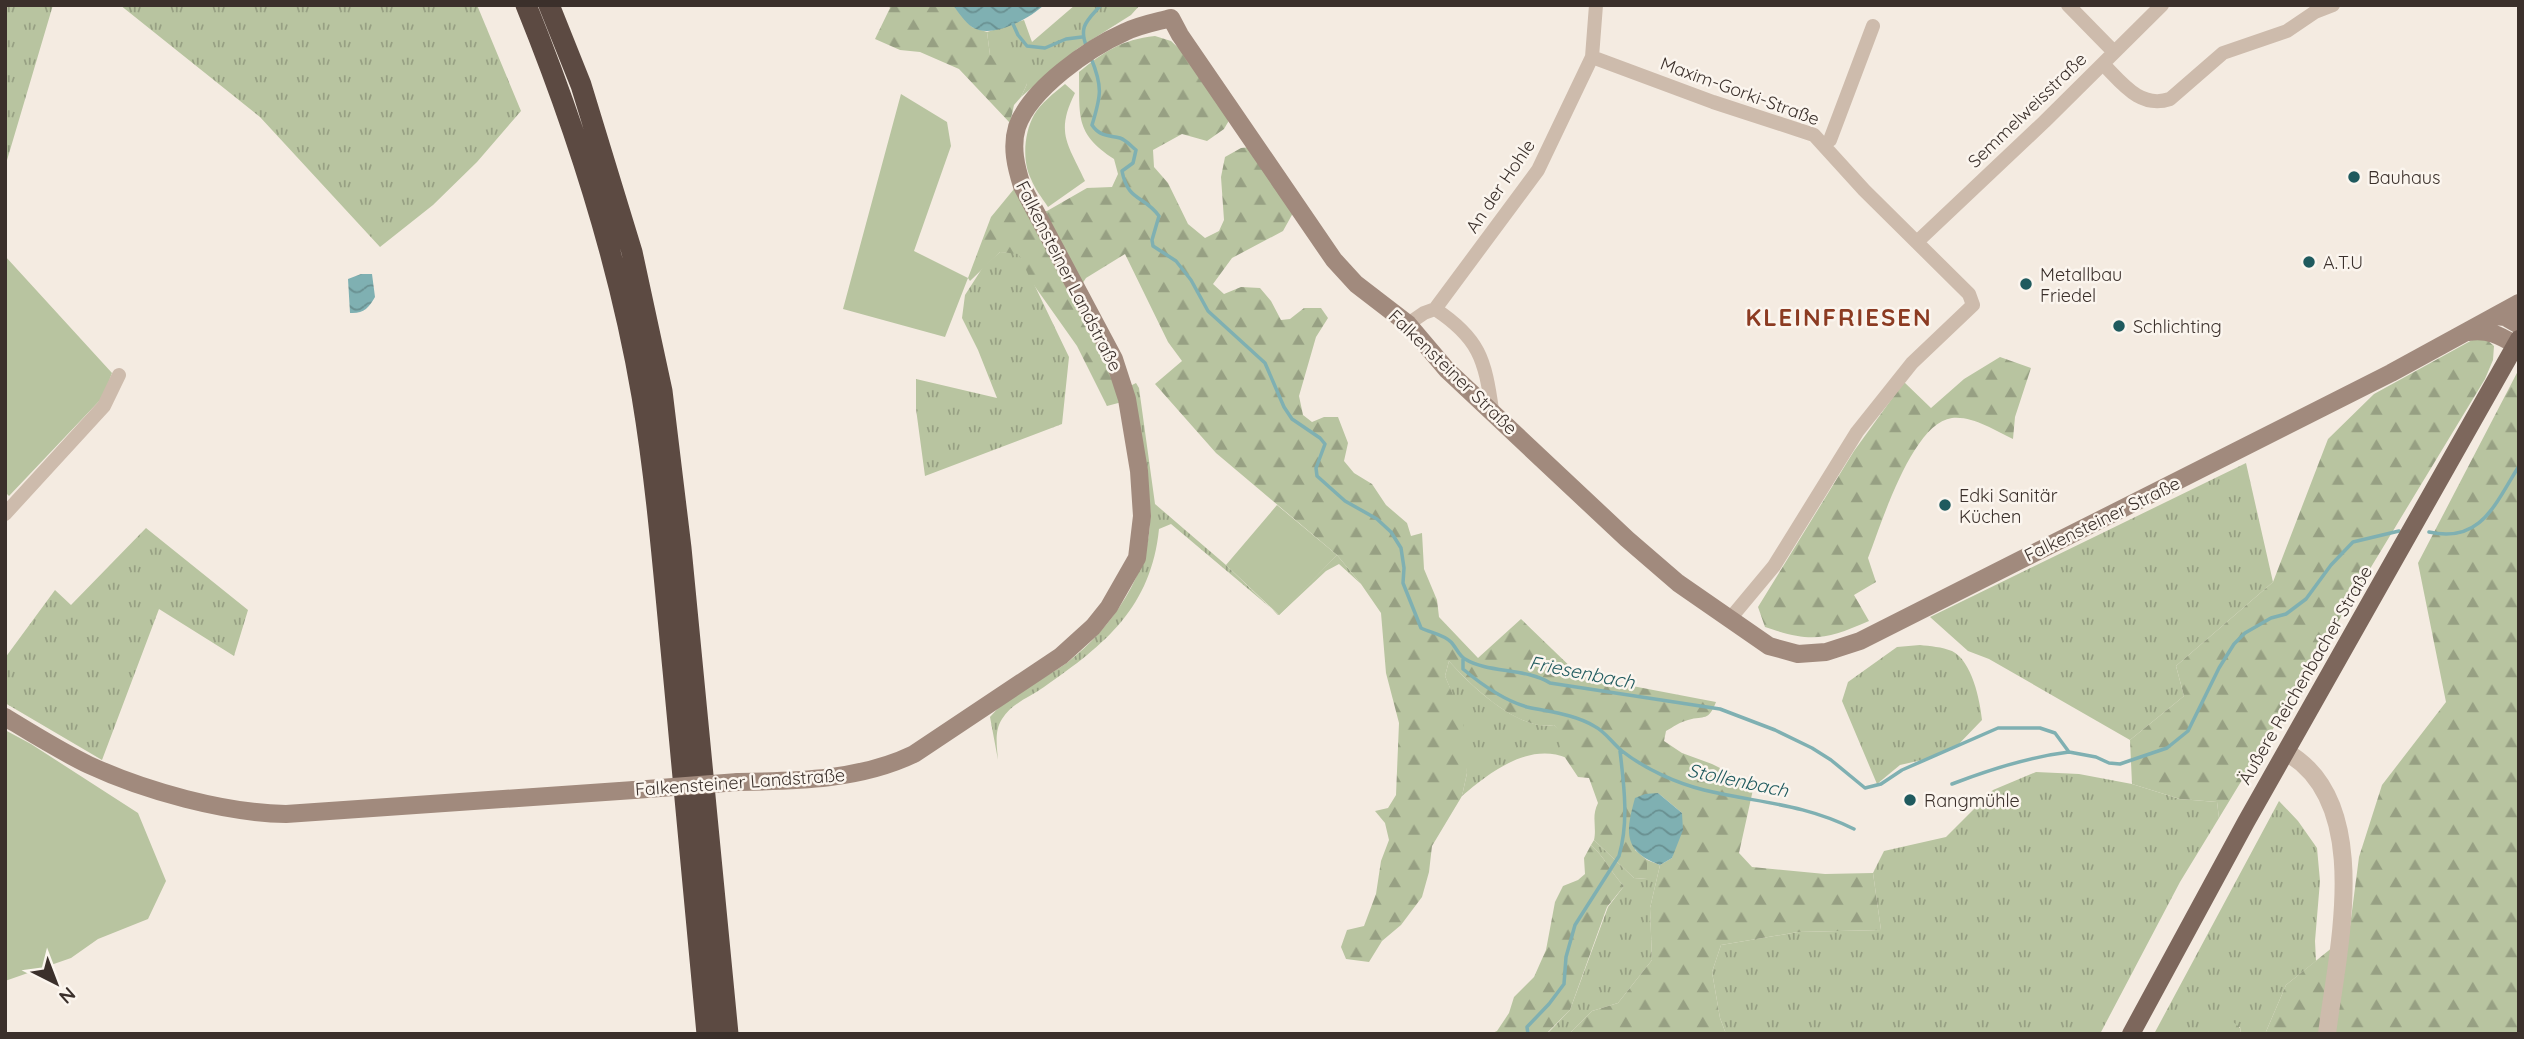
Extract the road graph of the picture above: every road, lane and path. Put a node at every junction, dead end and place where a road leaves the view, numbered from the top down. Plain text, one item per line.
1 (526, 5) edge
2 (549, 5) edge
3 (1596, 5) edge
4 (2068, 5) edge
5 (2162, 5) edge
6 (2333, 5) edge
7 (1170, 11) edge
8 (1872, 26) dead end
9 (2114, 52) junction
10 (1592, 57) junction
11 (2103, 64) junction
12 (1824, 144) junction
13 (1918, 241) junction
14 (2519, 303) edge
15 (1435, 309) junction
16 (2496, 316) junction
17 (1408, 324) junction
18 (2519, 325) edge
19 (2468, 332) junction
20 (2517, 342) edge
21 (119, 375) dead end
22 (1492, 410) junction
23 (5, 514) edge
24 (1729, 620) junction
25 (5, 717) edge
26 (2286, 752) junction
27 (707, 1034) edge
28 (728, 1034) edge
29 (2132, 1034) edge
30 (2327, 1034) edge

1 - 27 highway
2 - 28 highway
3 - 10 street, An der Hohle
4 - 9 street
5 - 9 street, Semmelweisstraße
6 - 11 street
7 - 17 main road, Falkensteiner Straße
7 - 25 main road, Falkensteiner Landstraße, bridge
8 - 12 street
9 - 11 street, Semmelweisstraße
10 - 12 street, Maxim-Gorki-Straße
10 - 15 street, An der Hohle
11 - 13 street, Semmelweisstraße
12 - 13 street, Maxim-Gorki-Straße
13 - 24 street, Maxim-Gorki-Straße
14 - 16 main road, Falkensteiner Straße
15 - 17 street, An der Hohle
15 - 22 street
16 - 18 main road
16 - 19 main road, Falkensteiner Straße
17 - 22 main road, Falkensteiner Straße
19 - 20 main road
19 - 24 main road, Falkensteiner Straße
20 - 26 main road, Äußere Reichenbacher Straße
21 - 23 street
22 - 24 main road, Falkensteiner Straße
26 - 29 main road, Äußere Reichenbacher Straße
26 - 30 street

